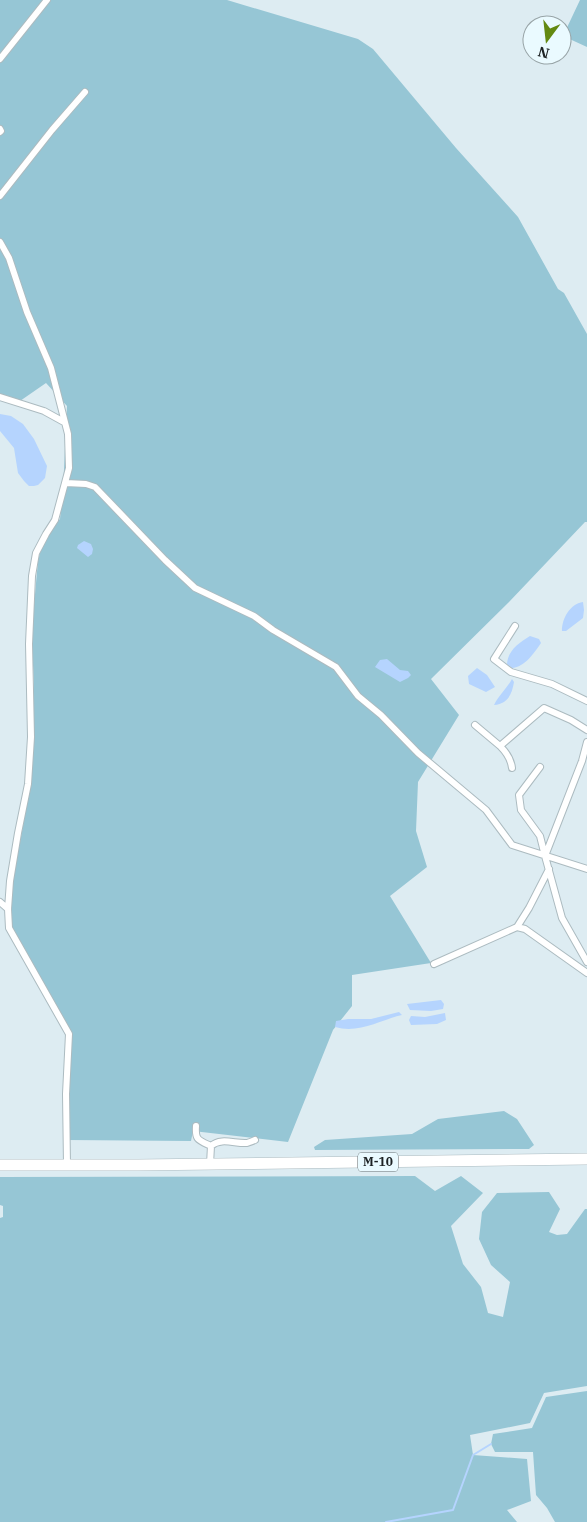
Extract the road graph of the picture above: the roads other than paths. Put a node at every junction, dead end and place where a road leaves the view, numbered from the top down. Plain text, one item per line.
1 (47, 0) edge
2 (0, 59) edge
3 (85, 92) dead end
4 (0, 196) edge
5 (0, 242) edge
6 (0, 397) edge
7 (64, 422) junction
8 (66, 483) junction
9 (515, 626) dead end
10 (587, 701) edge
11 (476, 725) dead end
12 (587, 730) edge
13 (587, 742) edge
14 (500, 746) junction
15 (540, 767) dead end
16 (512, 768) dead end
17 (546, 856) junction
18 (549, 869) junction
19 (587, 869) edge
20 (0, 902) edge
21 (8, 909) junction
22 (516, 927) junction
23 (587, 962) edge
24 (434, 964) dead end
25 (587, 973) edge
26 (196, 1126) dead end
27 (256, 1140) dead end
28 (211, 1146) junction
29 (587, 1159) edge
30 (66, 1164) junction
31 (210, 1164) junction
32 (0, 1165) edge

1 - 2 street
3 - 4 street
5 - 7 street
6 - 7 street
7 - 8 street
8 - 17 street
8 - 21 street
9 - 10 street
11 - 14 street
12 - 14 street
13 - 17 street
14 - 16 street
15 - 17 street
17 - 18 street
17 - 19 street
18 - 22 street
18 - 23 street
20 - 21 street
21 - 30 street
22 - 24 street
22 - 25 street
26 - 28 street
27 - 28 street
28 - 31 street
29 - 31 highway, М-10
30 - 31 highway, М-10
30 - 32 highway, М-10

